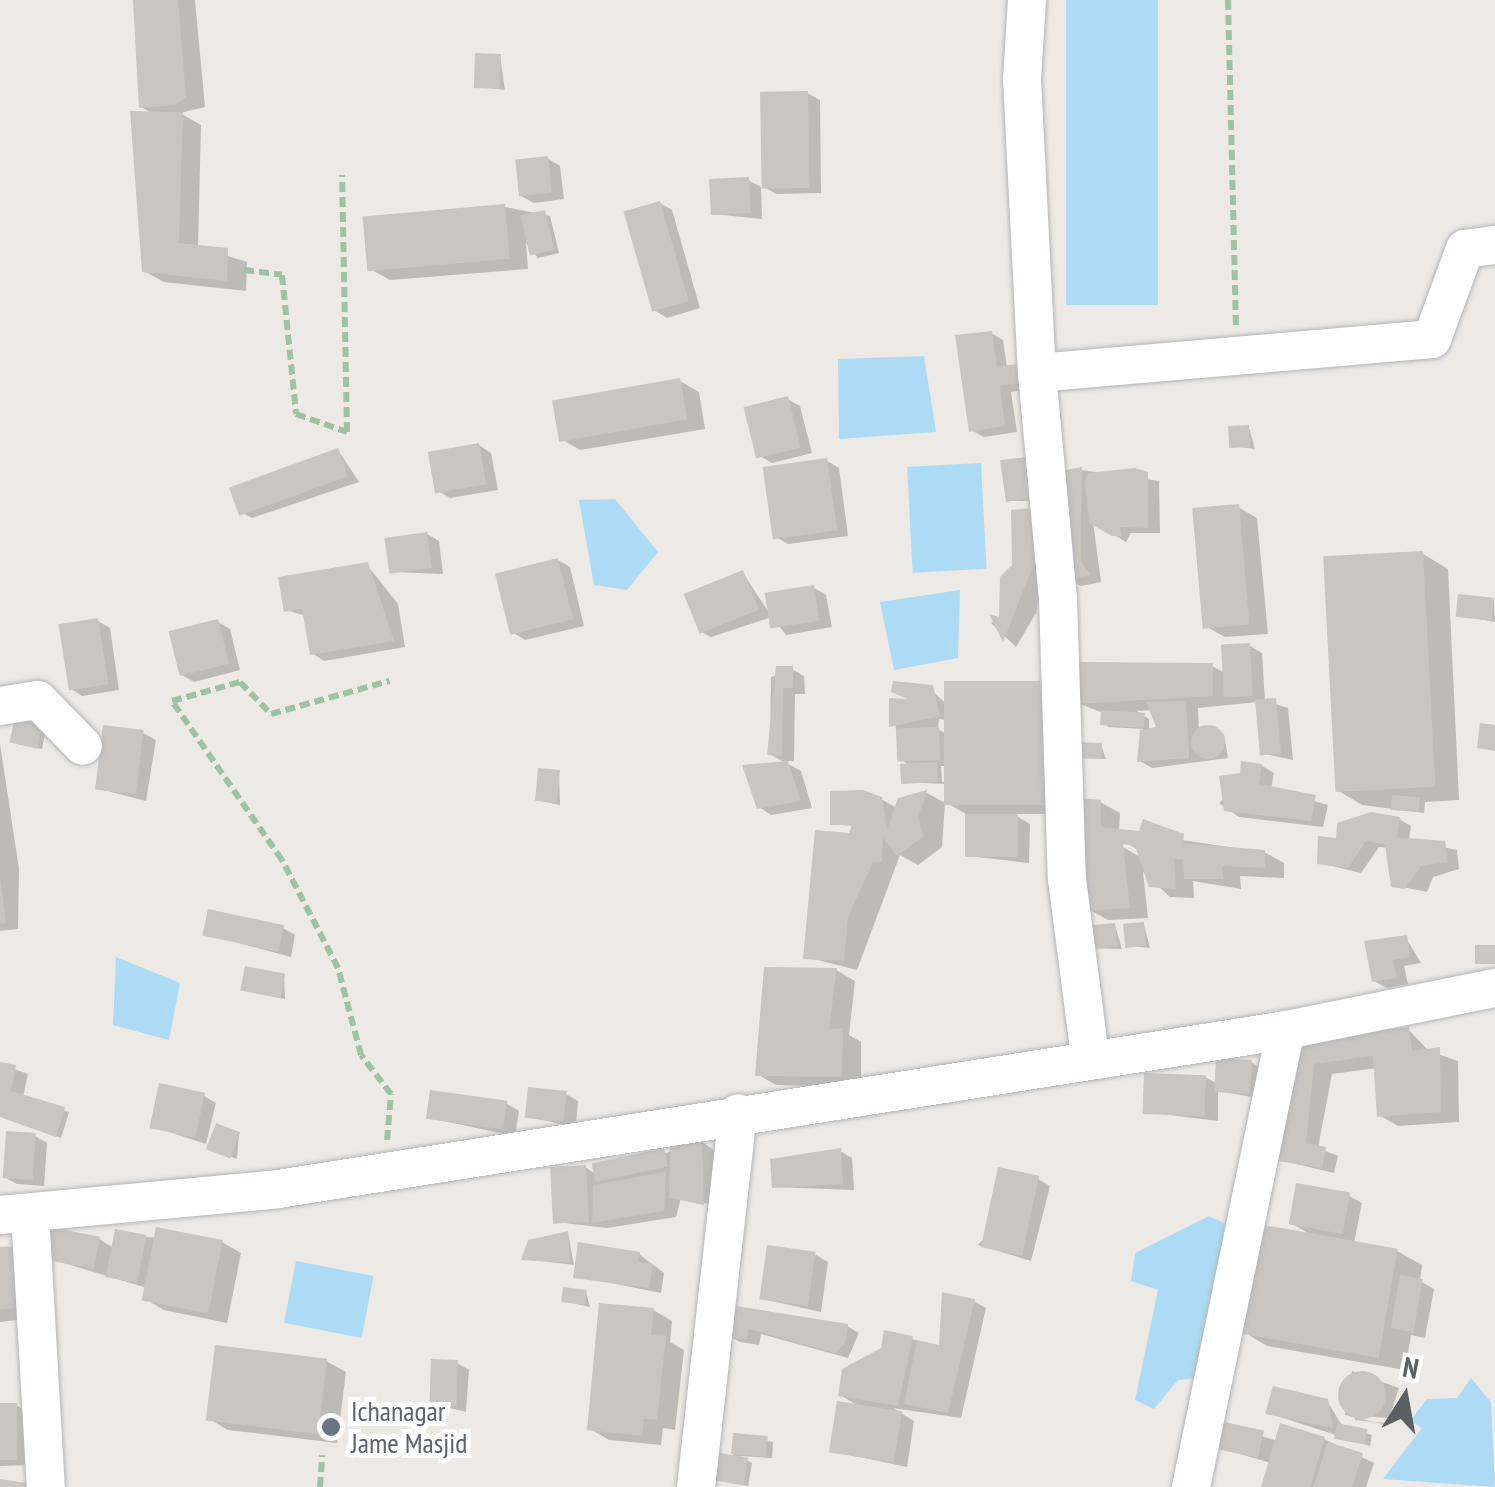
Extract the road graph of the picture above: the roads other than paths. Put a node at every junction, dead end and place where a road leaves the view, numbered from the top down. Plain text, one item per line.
1 (1027, 0) edge
2 (1495, 245) edge
3 (1037, 372) junction
4 (0, 706) edge
5 (83, 746) dead end
6 (1495, 988) edge
7 (1286, 1030) junction
8 (1090, 1056) junction
9 (738, 1113) junction
10 (15, 1214) edge
11 (46, 1487) edge
12 (696, 1487) edge
13 (1191, 1487) edge

1 - 3 street
2 - 3 street
3 - 8 street
4 - 5 street
6 - 7 street
7 - 8 street
7 - 13 street
8 - 9 street
9 - 10 street
9 - 12 street
10 - 11 street

